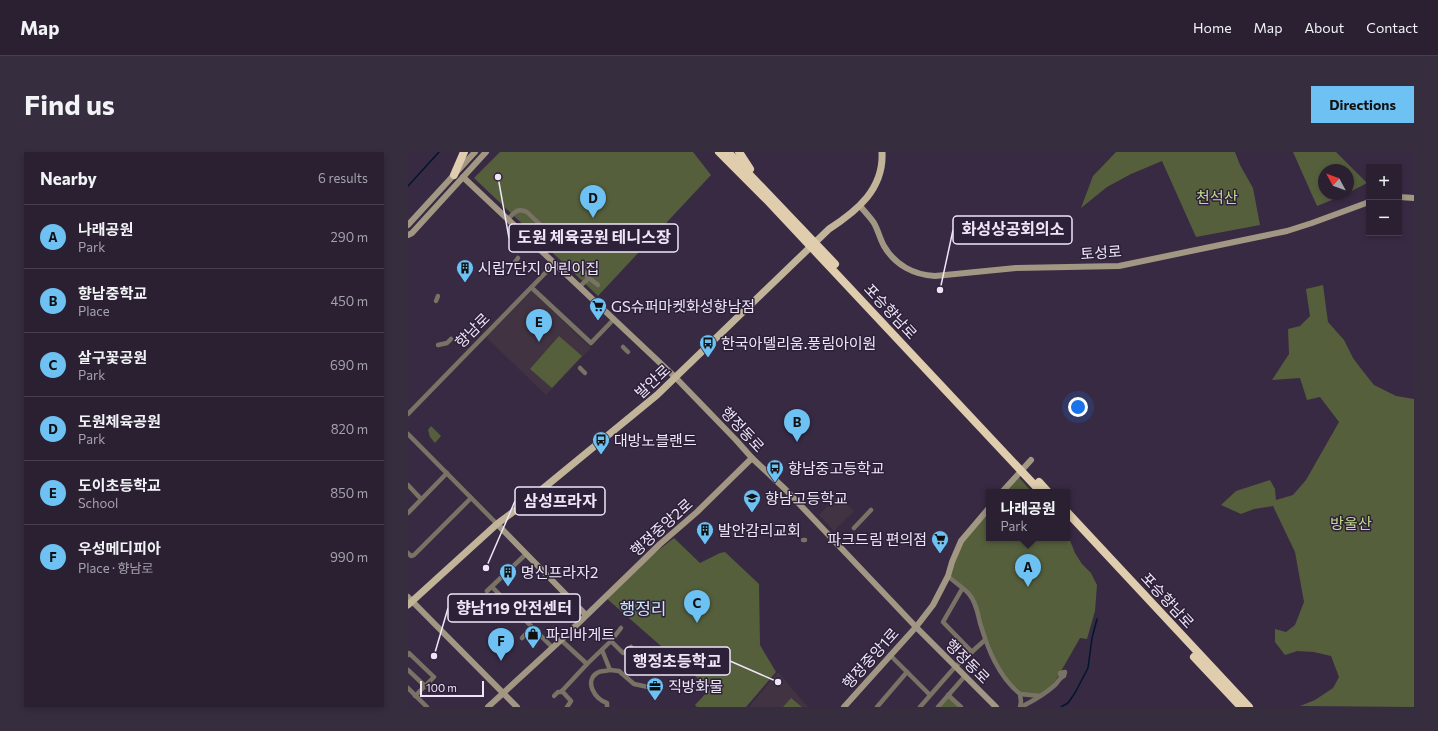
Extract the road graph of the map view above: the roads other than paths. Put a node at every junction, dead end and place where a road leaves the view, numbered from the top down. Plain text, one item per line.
1 (464, 152) edge
2 (475, 152) edge
3 (486, 152) edge
4 (719, 152) edge
5 (728, 152) edge
6 (739, 152) edge
7 (882, 152) edge
8 (454, 175) junction
9 (463, 177) junction
10 (759, 183) junction
11 (1402, 197) edge
12 (1414, 198) edge
13 (1366, 203) edge
14 (860, 206) junction
15 (507, 220) junction
16 (408, 226) edge
17 (408, 235) edge
18 (805, 236) junction
19 (544, 254) junction
20 (554, 264) junction
21 (581, 270) dead end
22 (589, 278) junction
23 (598, 285) dead end
24 (579, 287) junction
25 (532, 288) junction
26 (614, 319) junction
27 (451, 339) dead end
28 (438, 345) dead end
29 (623, 347) dead end
30 (628, 352) dead end
31 (580, 368) dead end
32 (585, 373) dead end
33 (676, 377) junction
34 (408, 414) edge
35 (408, 434) edge
36 (752, 458) junction
37 (1031, 460) dead end
38 (1026, 472) junction
39 (447, 473) junction
40 (409, 487) edge
41 (1005, 489) edge
42 (1039, 489) edge
43 (1045, 489) edge
44 (470, 498) junction
45 (421, 499) junction
46 (871, 510) dead end
47 (986, 512) edge
48 (408, 513) edge
49 (1070, 515) edge
50 (1070, 523) edge
51 (497, 524) junction
52 (854, 528) dead end
53 (408, 553) edge
54 (526, 554) junction
55 (948, 576) junction
56 (492, 587) junction
57 (962, 589) junction
58 (488, 591) dead end
59 (409, 601) edge
60 (508, 603) junction
61 (500, 604) dead end
62 (514, 609) junction
63 (509, 613) dead end
64 (586, 615) junction
65 (916, 627) junction
66 (621, 628) dead end
67 (533, 630) junction
68 (522, 638) dead end
69 (561, 640) junction
70 (985, 640) junction
71 (610, 642) junction
72 (631, 647) dead end
73 (552, 648) junction
74 (602, 650) junction
75 (972, 652) junction
76 (408, 655) edge
77 (890, 656) junction
78 (587, 664) junction
79 (956, 667) junction
80 (408, 670) edge
81 (610, 670) junction
82 (907, 672) junction
83 (965, 676) junction
84 (1062, 677) dead end
85 (655, 680) dead end
86 (425, 686) junction
87 (408, 688) edge
88 (562, 691) junction
89 (503, 693) junction
90 (1020, 694) junction
91 (930, 695) junction
92 (948, 695) junction
93 (415, 696) junction
94 (554, 696) dead end
95 (1041, 696) junction
96 (427, 707) edge
97 (488, 707) edge
98 (518, 707) edge
99 (567, 707) edge
100 (607, 707) edge
101 (844, 707) edge
102 (877, 707) edge
103 (920, 707) edge
104 (938, 707) edge
105 (961, 707) edge
106 (996, 707) edge
107 (1021, 707) edge
108 (1241, 707) edge
109 (1249, 707) edge

1 - 8 highway
2 - 8 street
3 - 9 street
4 - 18 highway, 포승향남로
5 - 10 highway, 포승향남로
6 - 10 highway
7 - 14 main road, 발안로
8 - 16 street
9 - 15 street, 행정동로
9 - 17 street
10 - 18 highway, 포승향남로
11 - 12 street
13 - 14 street, 토성로
14 - 33 main road, 발안로
15 - 19 street, 행정동로
15 - 19 street
18 - 38 highway, 포승향남로
19 - 20 street, 행정동로
20 - 24 street, 행정동로
20 - 25 street, 향남로
21 - 22 street
22 - 23 street
22 - 24 street
24 - 26 street, 행정동로
25 - 26 street
25 - 34 street, 향남로
26 - 33 street, 행정동로
27 - 28 street
29 - 30 street
31 - 32 street
33 - 36 street, 행정동로
33 - 51 main road, 발안로
35 - 39 street
36 - 64 street, 행정중앙2로
36 - 65 street, 행정동로
37 - 41 street
38 - 42 highway, 포승향남로
38 - 43 highway, 포승향남로
39 - 44 street
39 - 45 street
40 - 45 street
44 - 51 street
44 - 53 street
45 - 48 street
46 - 52 street
47 - 55 street, 행정중앙1로
49 - 109 highway, 포승향남로
50 - 108 highway, 포승향남로
51 - 54 street
51 - 59 main road, 발안로
54 - 56 street
54 - 64 street
55 - 57 street
55 - 65 street, 행정중앙1로
56 - 58 street
56 - 60 street
57 - 70 street
57 - 75 street
59 - 89 street
60 - 61 street
60 - 62 street
62 - 63 street
62 - 67 street
64 - 69 street, 행정중앙2로
65 - 77 street, 행정중앙1로
65 - 79 street, 행정동로
66 - 71 street
67 - 68 street
67 - 73 street
69 - 73 street, 행정중앙2로
69 - 78 street
70 - 75 street
70 - 90 street
71 - 72 street
71 - 74 street
73 - 89 street, 행정중앙2로
74 - 78 street
74 - 81 street
75 - 79 street
76 - 86 street
77 - 82 street
77 - 101 street, 행정중앙1로
78 - 88 street
79 - 83 street, 행정동로
79 - 91 street
80 - 86 street
81 - 85 street
81 - 100 street
82 - 91 street
82 - 102 street
83 - 92 street
83 - 106 street, 행정동로
84 - 95 street
86 - 93 street
87 - 93 street
88 - 94 street
88 - 99 street
89 - 97 street, 행정중앙2로
89 - 98 street
90 - 95 street
90 - 107 street
91 - 103 street
92 - 104 street
92 - 105 street
93 - 96 street
95 - 107 street

